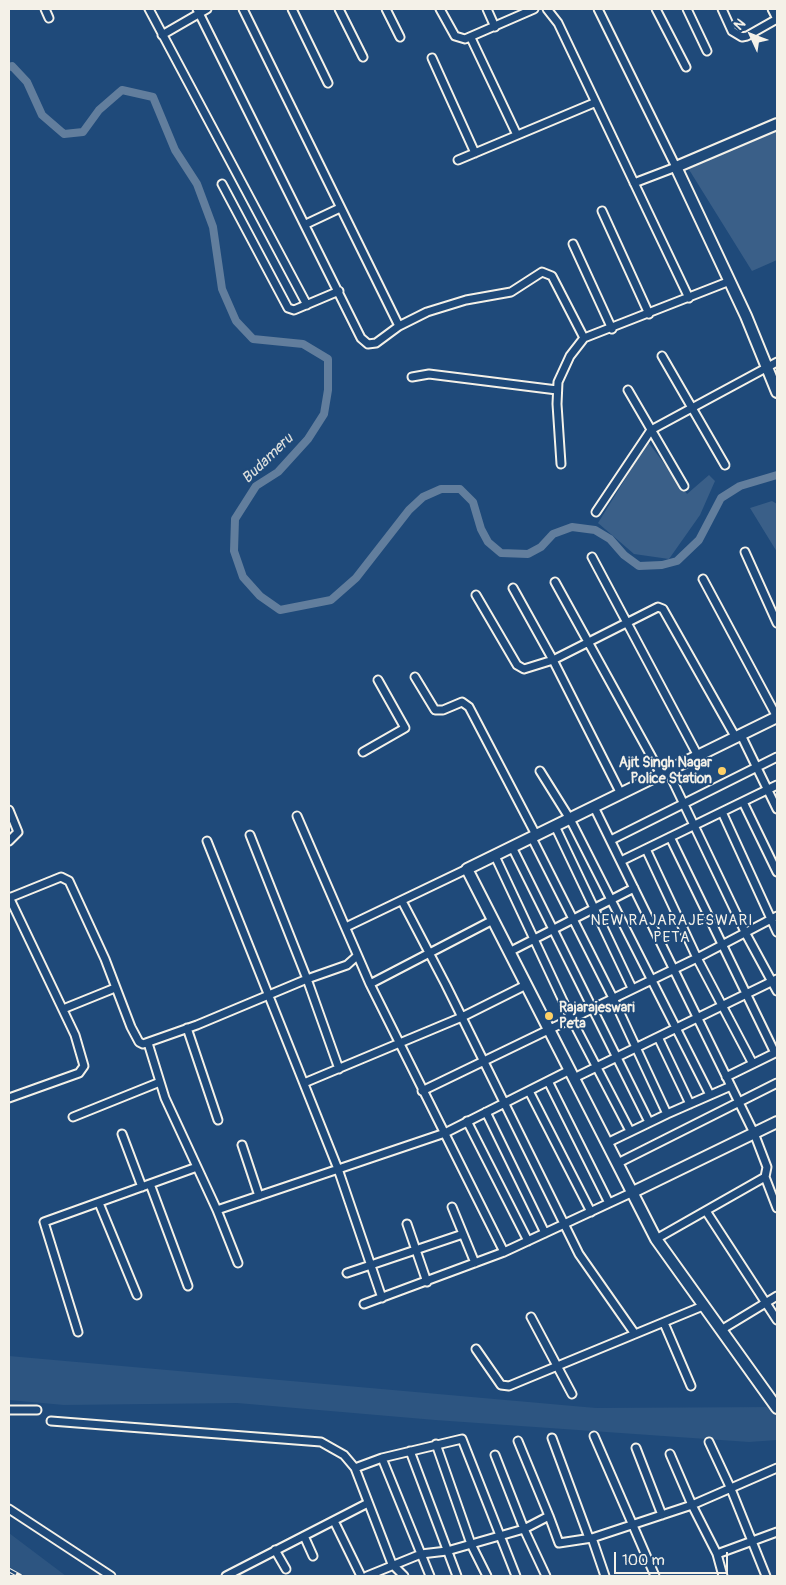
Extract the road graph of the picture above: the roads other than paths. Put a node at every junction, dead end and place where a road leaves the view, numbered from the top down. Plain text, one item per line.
1 (45, 9) edge
2 (149, 9) edge
3 (208, 9) edge
4 (243, 9) edge
5 (292, 9) edge
6 (339, 9) edge
7 (386, 9) edge
8 (440, 9) edge
9 (487, 9) edge
10 (534, 9) edge
11 (548, 9) edge
12 (598, 9) edge
13 (656, 9) edge
14 (686, 9) edge
15 (722, 9) edge
16 (772, 9) edge
17 (198, 11) edge
18 (49, 18) dead end
19 (777, 19) edge
20 (495, 27) junction
21 (162, 34) junction
22 (400, 37) dead end
23 (472, 38) junction
24 (708, 51) dead end
25 (363, 58) dead end
26 (432, 58) dead end
27 (686, 66) dead end
28 (328, 83) dead end
29 (594, 103) junction
30 (777, 124) edge
31 (517, 135) junction
32 (474, 153) junction
33 (458, 160) dead end
34 (676, 167) junction
35 (222, 184) dead end
36 (634, 184) junction
37 (340, 208) junction
38 (602, 211) dead end
39 (306, 224) junction
40 (573, 244) dead end
41 (730, 281) junction
42 (339, 292) junction
43 (689, 298) junction
44 (306, 305) junction
45 (649, 314) junction
46 (399, 326) junction
47 (612, 329) junction
48 (584, 338) junction
49 (662, 356) dead end
50 (777, 362) edge
51 (767, 367) junction
52 (412, 377) dead end
53 (557, 390) junction
54 (628, 390) dead end
55 (777, 392) edge
56 (693, 407) junction
57 (651, 430) junction
58 (561, 464) dead end
59 (725, 465) dead end
60 (684, 486) dead end
61 (596, 512) dead end
62 (745, 552) dead end
63 (592, 556) dead end
64 (702, 578) dead end
65 (556, 582) dead end
66 (513, 588) dead end
67 (476, 595) dead end
68 (626, 623) junction
69 (777, 623) edge
70 (589, 642) junction
71 (554, 660) junction
72 (415, 677) dead end
73 (378, 680) dead end
74 (777, 717) edge
75 (738, 736) junction
76 (363, 752) dead end
77 (698, 756) junction
78 (777, 757) edge
79 (756, 766) junction
80 (540, 771) dead end
81 (665, 773) junction
82 (777, 785) edge
83 (768, 790) junction
84 (621, 794) junction
85 (743, 802) junction
86 (683, 804) junction
87 (594, 807) junction
88 (777, 809) edge
89 (9, 810) edge
90 (722, 812) junction
91 (297, 816) dead end
92 (570, 818) junction
93 (555, 826) junction
94 (693, 827) junction
95 (250, 835) dead end
96 (534, 836) junction
97 (670, 838) junction
98 (611, 840) junction
99 (9, 841) edge
100 (208, 841) dead end
101 (512, 847) junction
102 (646, 849) junction
103 (494, 856) junction
104 (621, 861) junction
105 (466, 869) junction
106 (777, 872) edge
107 (634, 888) junction
108 (9, 898) edge
109 (612, 899) junction
110 (402, 901) junction
111 (594, 908) junction
112 (775, 918) edge
113 (574, 919) junction
114 (493, 920) junction
115 (346, 927) junction
116 (554, 929) junction
117 (777, 932) edge
118 (746, 934) junction
119 (534, 938) junction
120 (721, 945) junction
121 (509, 952) junction
122 (430, 953) junction
123 (357, 956) junction
124 (697, 958) junction
125 (674, 969) junction
126 (307, 979) junction
127 (650, 980) junction
128 (775, 980) edge
129 (370, 984) junction
130 (526, 985) junction
131 (116, 988) junction
132 (632, 988) junction
133 (777, 992) edge
134 (268, 994) junction
135 (745, 994) junction
136 (613, 998) junction
137 (722, 1006) junction
138 (591, 1008) junction
139 (63, 1009) junction
140 (462, 1017) junction
141 (571, 1018) junction
142 (698, 1018) junction
143 (187, 1028) junction
144 (677, 1028) junction
145 (548, 1029) junction
146 (658, 1037) junction
147 (148, 1043) junction
148 (401, 1044) junction
149 (637, 1047) junction
150 (776, 1053) edge
151 (617, 1058) junction
152 (484, 1061) junction
153 (753, 1064) junction
154 (597, 1067) junction
155 (339, 1069) junction
156 (572, 1074) junction
157 (726, 1077) junction
158 (548, 1081) junction
159 (160, 1082) junction
160 (304, 1083) junction
161 (777, 1083) edge
162 (731, 1086) junction
163 (422, 1091) junction
164 (529, 1091) junction
165 (710, 1095) junction
166 (9, 1098) edge
167 (739, 1102) junction
168 (504, 1103) junction
169 (690, 1104) junction
170 (486, 1112) junction
171 (668, 1114) junction
172 (73, 1117) dead end
173 (218, 1120) dead end
174 (468, 1121) junction
175 (649, 1122) junction
176 (777, 1122) edge
177 (630, 1132) junction
178 (445, 1133) junction
179 (754, 1133) junction
180 (122, 1134) dead end
181 (607, 1143) junction
182 (242, 1145) dead end
183 (618, 1163) junction
184 (197, 1167) junction
185 (338, 1170) junction
186 (765, 1177) junction
187 (150, 1184) junction
188 (142, 1187) junction
189 (633, 1192) junction
190 (259, 1196) junction
191 (99, 1202) junction
192 (609, 1203) junction
193 (452, 1207) dead end
194 (777, 1208) edge
195 (217, 1210) junction
196 (706, 1211) junction
197 (591, 1212) junction
198 (407, 1224) dead end
199 (565, 1224) junction
200 (545, 1233) junction
201 (463, 1234) junction
202 (656, 1239) junction
203 (528, 1241) junction
204 (416, 1250) junction
205 (504, 1252) junction
206 (238, 1263) dead end
207 (475, 1263) junction
208 (371, 1265) junction
209 (347, 1273) dead end
210 (427, 1282) junction
211 (188, 1286) dead end
212 (137, 1295) dead end
213 (777, 1296) edge
214 (382, 1298) junction
215 (765, 1303) junction
216 (364, 1304) dead end
217 (703, 1306) junction
218 (530, 1317) dead end
219 (777, 1320) edge
220 (664, 1323) junction
221 (720, 1330) junction
222 (78, 1332) dead end
223 (635, 1334) junction
224 (476, 1349) dead end
225 (557, 1366) junction
226 (691, 1386) dead end
227 (572, 1394) dead end
228 (777, 1408) edge
229 (9, 1410) edge
230 (37, 1410) dead end
231 (51, 1421) dead end
232 (594, 1436) dead end
233 (552, 1438) dead end
234 (518, 1441) dead end
235 (709, 1442) dead end
236 (436, 1444) junction
237 (636, 1448) dead end
238 (410, 1452) junction
239 (670, 1454) dead end
240 (495, 1455) dead end
241 (382, 1458) junction
242 (355, 1468) junction
243 (777, 1468) edge
244 (731, 1489) junction
245 (368, 1503) junction
246 (692, 1505) junction
247 (9, 1509) edge
248 (662, 1515) junction
249 (549, 1516) junction
250 (334, 1521) junction
251 (634, 1525) junction
252 (524, 1529) junction
253 (777, 1532) edge
254 (499, 1535) junction
255 (304, 1536) junction
256 (590, 1538) junction
257 (752, 1543) junction
258 (471, 1544) junction
259 (275, 1550) junction
260 (447, 1551) junction
261 (421, 1554) junction
262 (717, 1554) junction
263 (313, 1556) dead end
264 (392, 1564) junction
265 (286, 1569) dead end
266 (111, 1576) edge
267 (226, 1576) edge
268 (361, 1576) edge
269 (367, 1576) edge
270 (404, 1576) edge
271 (430, 1576) edge
272 (457, 1576) edge
273 (487, 1576) edge
274 (516, 1576) edge
275 (546, 1576) edge
276 (605, 1576) edge
277 (654, 1576) edge
278 (723, 1576) edge
279 (766, 1576) edge

1 - 18 street
2 - 21 street
3 - 17 street
4 - 37 street
5 - 28 street
6 - 25 street
7 - 22 street
8 - 23 street
9 - 20 street
10 - 20 street
11 - 29 street
12 - 34 street
13 - 27 street
14 - 24 street
15 - 19 street
16 - 19 street
17 - 21 street
17 - 39 street
20 - 23 street
21 - 44 street
23 - 31 street
26 - 32 street
29 - 31 street
29 - 36 street
30 - 34 street
31 - 32 street
32 - 33 street
34 - 36 street
34 - 41 street
35 - 44 street
36 - 43 street
37 - 39 street
37 - 46 street
38 - 45 street
39 - 42 street
40 - 47 street
41 - 43 street
41 - 51 street
42 - 44 street
42 - 46 street
43 - 45 street
45 - 47 street
46 - 48 street
47 - 48 street
48 - 53 street
49 - 56 street
50 - 51 street
51 - 55 street
51 - 56 street
52 - 53 street
53 - 58 street
54 - 57 street
56 - 57 street
56 - 59 street
57 - 60 street
57 - 61 street
62 - 69 street
63 - 68 street
64 - 74 street
65 - 70 street
66 - 71 street
67 - 71 street
68 - 70 street
68 - 75 street
68 - 77 street
70 - 71 street
70 - 81 street
71 - 84 street
72 - 96 street
73 - 76 street
74 - 75 street
75 - 77 street
75 - 79 street
77 - 81 street
78 - 79 street
79 - 83 street
79 - 86 street
80 - 92 street
81 - 84 street
81 - 86 street
82 - 83 street
83 - 85 street
83 - 88 street
84 - 87 street
85 - 90 street
85 - 106 street
86 - 94 street
86 - 98 street
87 - 92 street
87 - 98 street
89 - 99 street
90 - 94 street
90 - 112 street
91 - 115 street
92 - 93 street
92 - 109 street
93 - 96 street
93 - 111 street
94 - 97 street
94 - 118 street
95 - 126 street
96 - 101 street
96 - 113 street
97 - 102 street
97 - 120 street
98 - 104 street
100 - 134 street
101 - 103 street
101 - 116 street
102 - 104 street
102 - 124 street
103 - 105 street
103 - 119 street
104 - 107 street
105 - 110 street
105 - 114 street
107 - 109 street
107 - 125 street
108 - 131 street
108 - 139 street
109 - 111 street
109 - 127 street
110 - 115 street
110 - 122 street
111 - 113 street
111 - 132 street
112 - 117 street
112 - 118 street
113 - 116 street
113 - 136 street
114 - 121 street
114 - 122 street
115 - 123 street
116 - 119 street
116 - 138 street
118 - 120 street
118 - 128 street
119 - 121 street
119 - 141 street
120 - 124 street
120 - 135 street
121 - 130 street
122 - 129 street
122 - 140 street
123 - 126 street
123 - 129 street
124 - 125 street
124 - 137 street
125 - 127 street
125 - 142 street
126 - 134 street
126 - 155 street
127 - 132 street
127 - 144 street
128 - 133 street
128 - 135 street
129 - 148 street
130 - 140 street
130 - 145 street
131 - 139 street
131 - 147 street
132 - 136 street
134 - 143 street
134 - 160 street
135 - 137 street
135 - 150 street
136 - 138 street
136 - 149 street
137 - 142 street
137 - 153 street
138 - 141 street
138 - 151 street
139 - 166 street
140 - 148 street
140 - 152 street
141 - 145 street
141 - 154 street
142 - 144 street
142 - 157 street
143 - 147 street
143 - 173 street
144 - 146 street
144 - 165 street
145 - 152 street
145 - 156 street
146 - 149 street
146 - 169 street
147 - 159 street
148 - 155 street
148 - 163 street
149 - 151 street
149 - 171 street
150 - 153 street
151 - 154 street
151 - 175 street
152 - 163 street
152 - 168 street
153 - 157 street
154 - 156 street
154 - 177 street
155 - 160 street
156 - 158 street
156 - 181 street
157 - 162 street
158 - 164 street
158 - 192 street
159 - 172 street
159 - 184 street
160 - 185 street
161 - 167 street
162 - 165 street
162 - 167 street
163 - 178 street
164 - 168 street
164 - 197 street
165 - 169 street
167 - 179 street
167 - 183 street
168 - 170 street
168 - 199 street
169 - 171 street
170 - 174 street
170 - 200 street
171 - 175 street
174 - 178 street
174 - 203 street
175 - 177 street
176 - 179 street
177 - 181 street
178 - 185 street
178 - 205 street
179 - 186 street
179 - 189 street
180 - 188 street
181 - 183 street
182 - 190 street
183 - 189 street
184 - 187 street
184 - 195 street
185 - 190 street
185 - 208 street
186 - 194 street
186 - 196 street
187 - 188 street
187 - 211 street
188 - 191 street
189 - 192 street
189 - 202 street
190 - 195 street
191 - 212 street
191 - 222 street
192 - 197 street
193 - 201 street
195 - 206 street
196 - 202 street
196 - 215 street
197 - 199 street
198 - 204 street
199 - 200 street
199 - 223 street
200 - 203 street
201 - 204 street
201 - 207 street
202 - 217 street
203 - 205 street
204 - 208 street
204 - 210 street
205 - 207 street
207 - 210 street
208 - 209 street
208 - 214 street
210 - 214 street
213 - 215 street
214 - 216 street
215 - 219 street
215 - 221 street
217 - 220 street
217 - 221 street
218 - 225 street
220 - 223 street
220 - 226 street
221 - 228 street
223 - 225 street
224 - 225 street
225 - 227 street
229 - 230 street
231 - 242 street
232 - 251 street
233 - 256 street
234 - 249 street
235 - 244 street
236 - 238 street
236 - 254 street
236 - 258 street
237 - 248 street
238 - 241 street
238 - 260 street
239 - 246 street
240 - 252 street
241 - 242 street
241 - 261 street
242 - 245 street
243 - 244 street
244 - 246 street
244 - 257 street
245 - 250 street
245 - 264 street
246 - 248 street
246 - 262 street
247 - 266 street
248 - 251 street
249 - 252 street
249 - 256 street
250 - 255 street
250 - 268 street
251 - 256 street
251 - 277 street
252 - 254 street
252 - 275 street
253 - 257 street
254 - 258 street
254 - 274 street
255 - 259 street
255 - 263 street
256 - 276 street
257 - 262 street
257 - 279 street
258 - 260 street
258 - 273 street
259 - 265 street
259 - 267 street
260 - 261 street
260 - 272 street
261 - 264 street
261 - 271 street
262 - 278 street
264 - 269 street
264 - 270 street

